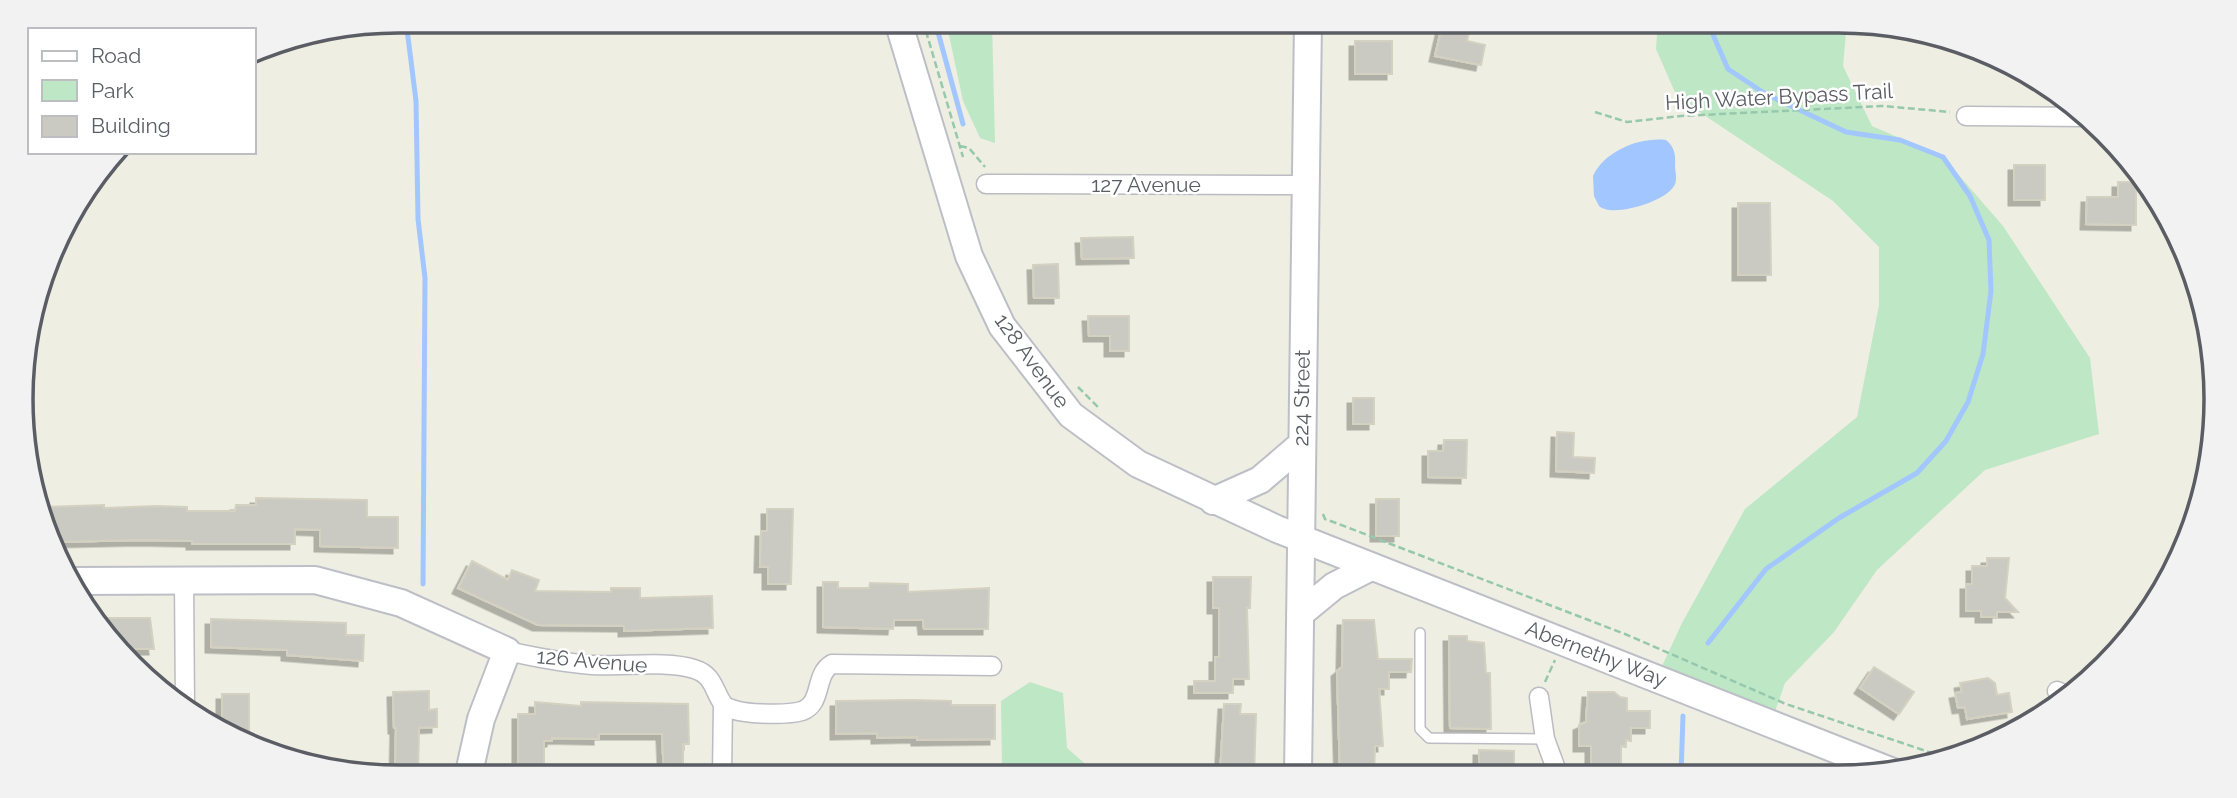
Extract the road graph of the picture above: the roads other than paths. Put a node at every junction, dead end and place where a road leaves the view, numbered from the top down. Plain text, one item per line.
1 (902, 33) edge
2 (1307, 33) edge
3 (1966, 116) road end
4 (2070, 117) edge
5 (989, 184) road end
6 (1306, 185) junction
7 (1300, 445) junction
8 (1213, 501) junction
9 (1299, 537) junction
10 (1371, 567) junction
11 (184, 580) junction
12 (81, 581) edge
13 (1300, 614) junction
14 (1420, 633) dead end
15 (507, 651) junction
16 (992, 666) dead end
17 (185, 695) edge
18 (1539, 697) road end
19 (723, 704) junction
20 (1545, 739) junction
21 (1871, 763) edge
22 (471, 765) edge
23 (722, 765) edge
24 (1298, 765) edge
25 (1555, 765) edge

1 - 8 main road, 128 Avenue
2 - 6 main road, 224 Street
3 - 4 street
5 - 6 street, 127 Avenue
6 - 7 main road, 224 Street
7 - 8 main road
7 - 9 main road, 224 Street
8 - 9 main road, 128 Avenue
9 - 10 main road, Abernethy Way
9 - 13 main road, 224 Street
10 - 13 main road
10 - 21 main road, Abernethy Way
11 - 12 main road, 126 Avenue
11 - 15 main road, 126 Avenue
11 - 17 street
13 - 24 main road, 224 Street
14 - 20 lane
15 - 19 street, 126 Avenue
15 - 22 main road
16 - 19 street
18 - 20 street
19 - 23 street
20 - 25 street

